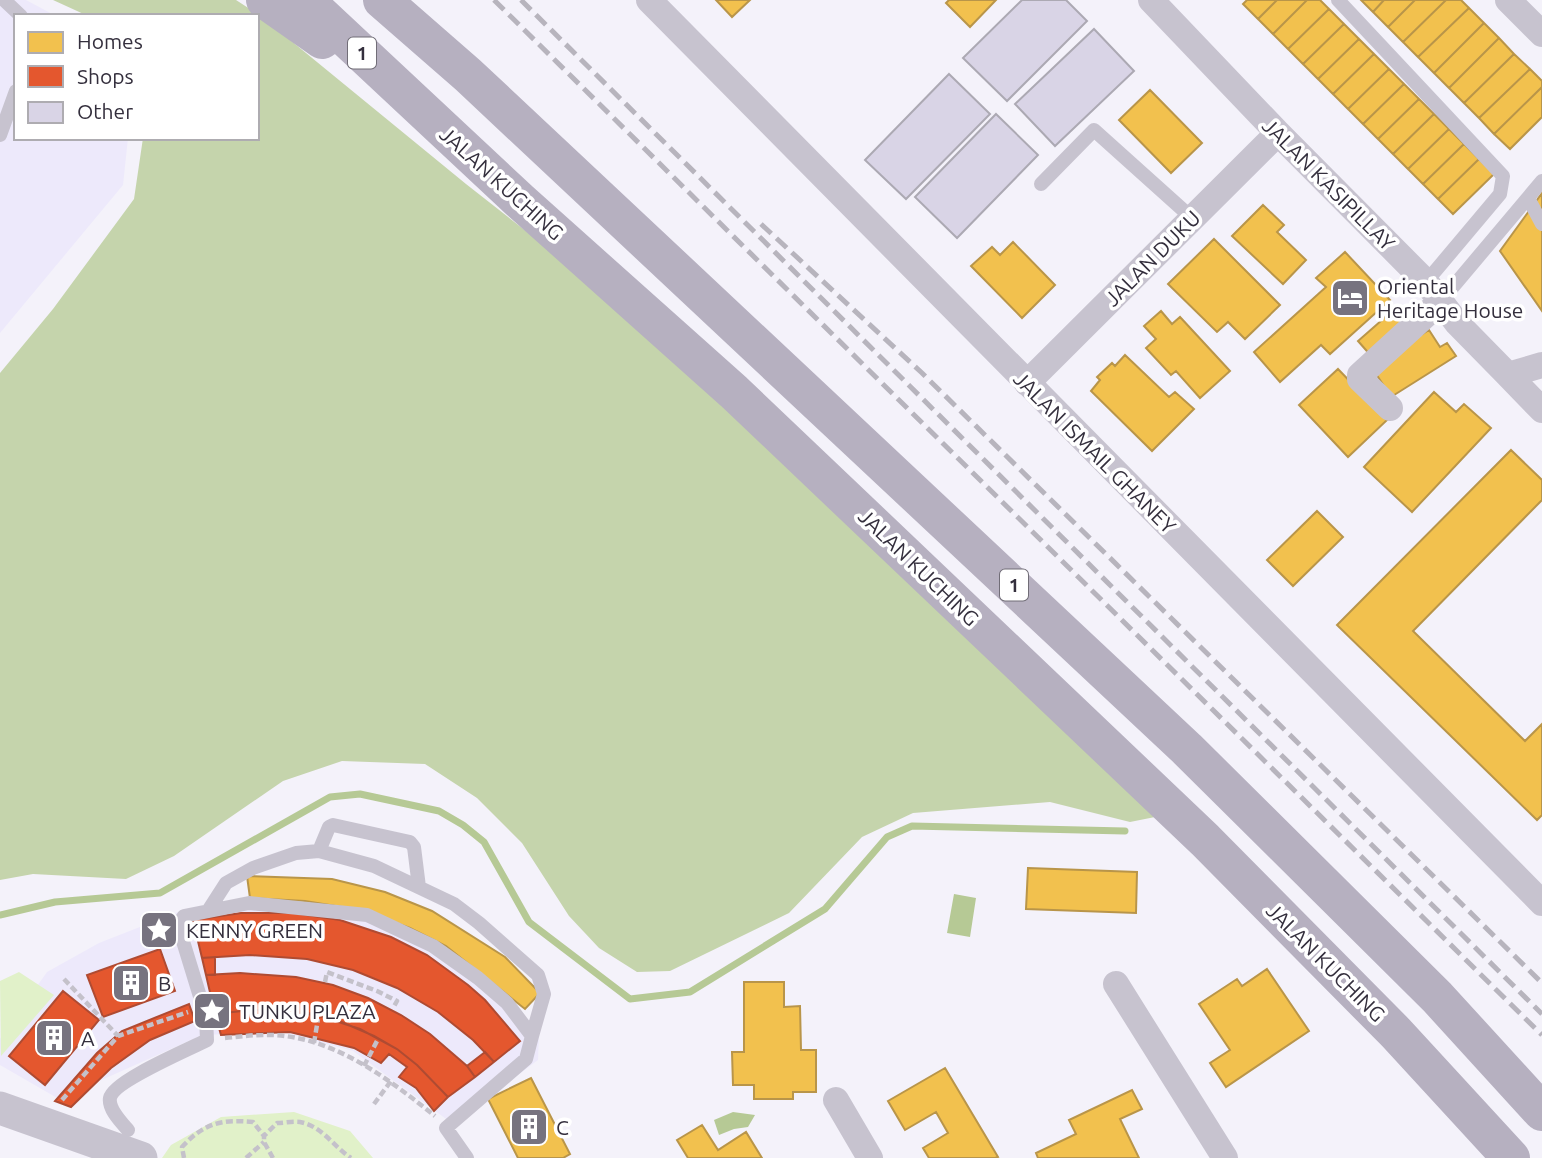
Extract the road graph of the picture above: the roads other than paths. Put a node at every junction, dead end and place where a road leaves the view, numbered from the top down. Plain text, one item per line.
1 (4, 0) edge
2 (265, 0) edge
3 (305, 0) edge
4 (382, 0) edge
5 (402, 0) edge
6 (649, 0) edge
7 (1151, 0) edge
8 (1338, 0) edge
9 (1508, 0) edge
10 (19, 14) edge
11 (1542, 34) edge
12 (468, 75) junction
13 (14, 96) edge
14 (419, 107) junction
15 (1278, 132) junction
16 (0, 135) edge
17 (1542, 181) edge
18 (1041, 184) dead end
19 (1528, 198) junction
20 (1192, 218) junction
21 (1542, 224) edge
22 (1433, 291) junction
23 (1542, 365) edge
24 (1508, 375) junction
25 (1027, 383) junction
26 (1390, 408) dead end
27 (1542, 410) edge
28 (319, 851) junction
29 (419, 887) junction
30 (1542, 903) edge
31 (208, 911) junction
32 (1116, 984) dead end
33 (1396, 1033) junction
34 (532, 1035) junction
35 (836, 1100) dead end
36 (0, 1108) edge
37 (1542, 1112) edge
38 (129, 1140) edge
39 (467, 1158) edge
40 (870, 1158) edge
41 (1225, 1158) edge
42 (1490, 1158) edge
43 (1511, 1158) edge

1 - 10 lane
2 - 14 highway
3 - 14 highway, JALAN KUCHING / 1
4 - 12 highway, 1
5 - 12 highway
6 - 25 street, JALAN ISMAIL GHANEY
7 - 15 street, JALAN KASIPILLAY
8 - 22 lane
9 - 11 street
12 - 37 highway, 1
13 - 16 lane
14 - 33 highway, JALAN KUCHING / 1
15 - 20 street, JALAN DUKU
15 - 22 street, JALAN KASIPILLAY
17 - 19 lane
18 - 20 lane
19 - 21 lane
19 - 22 lane
20 - 25 street, JALAN DUKU
22 - 24 street, JALAN KASIPILLAY
22 - 26 street
23 - 24 street
24 - 27 street, JALAN KASIPILLAY
25 - 30 street, JALAN ISMAIL GHANEY
28 - 29 lane
28 - 29 lane
28 - 31 lane
29 - 34 lane
31 - 34 lane
31 - 38 lane
32 - 41 street
33 - 42 highway
33 - 43 highway, JALAN KUCHING / 1
34 - 39 lane
35 - 40 street
36 - 38 street

